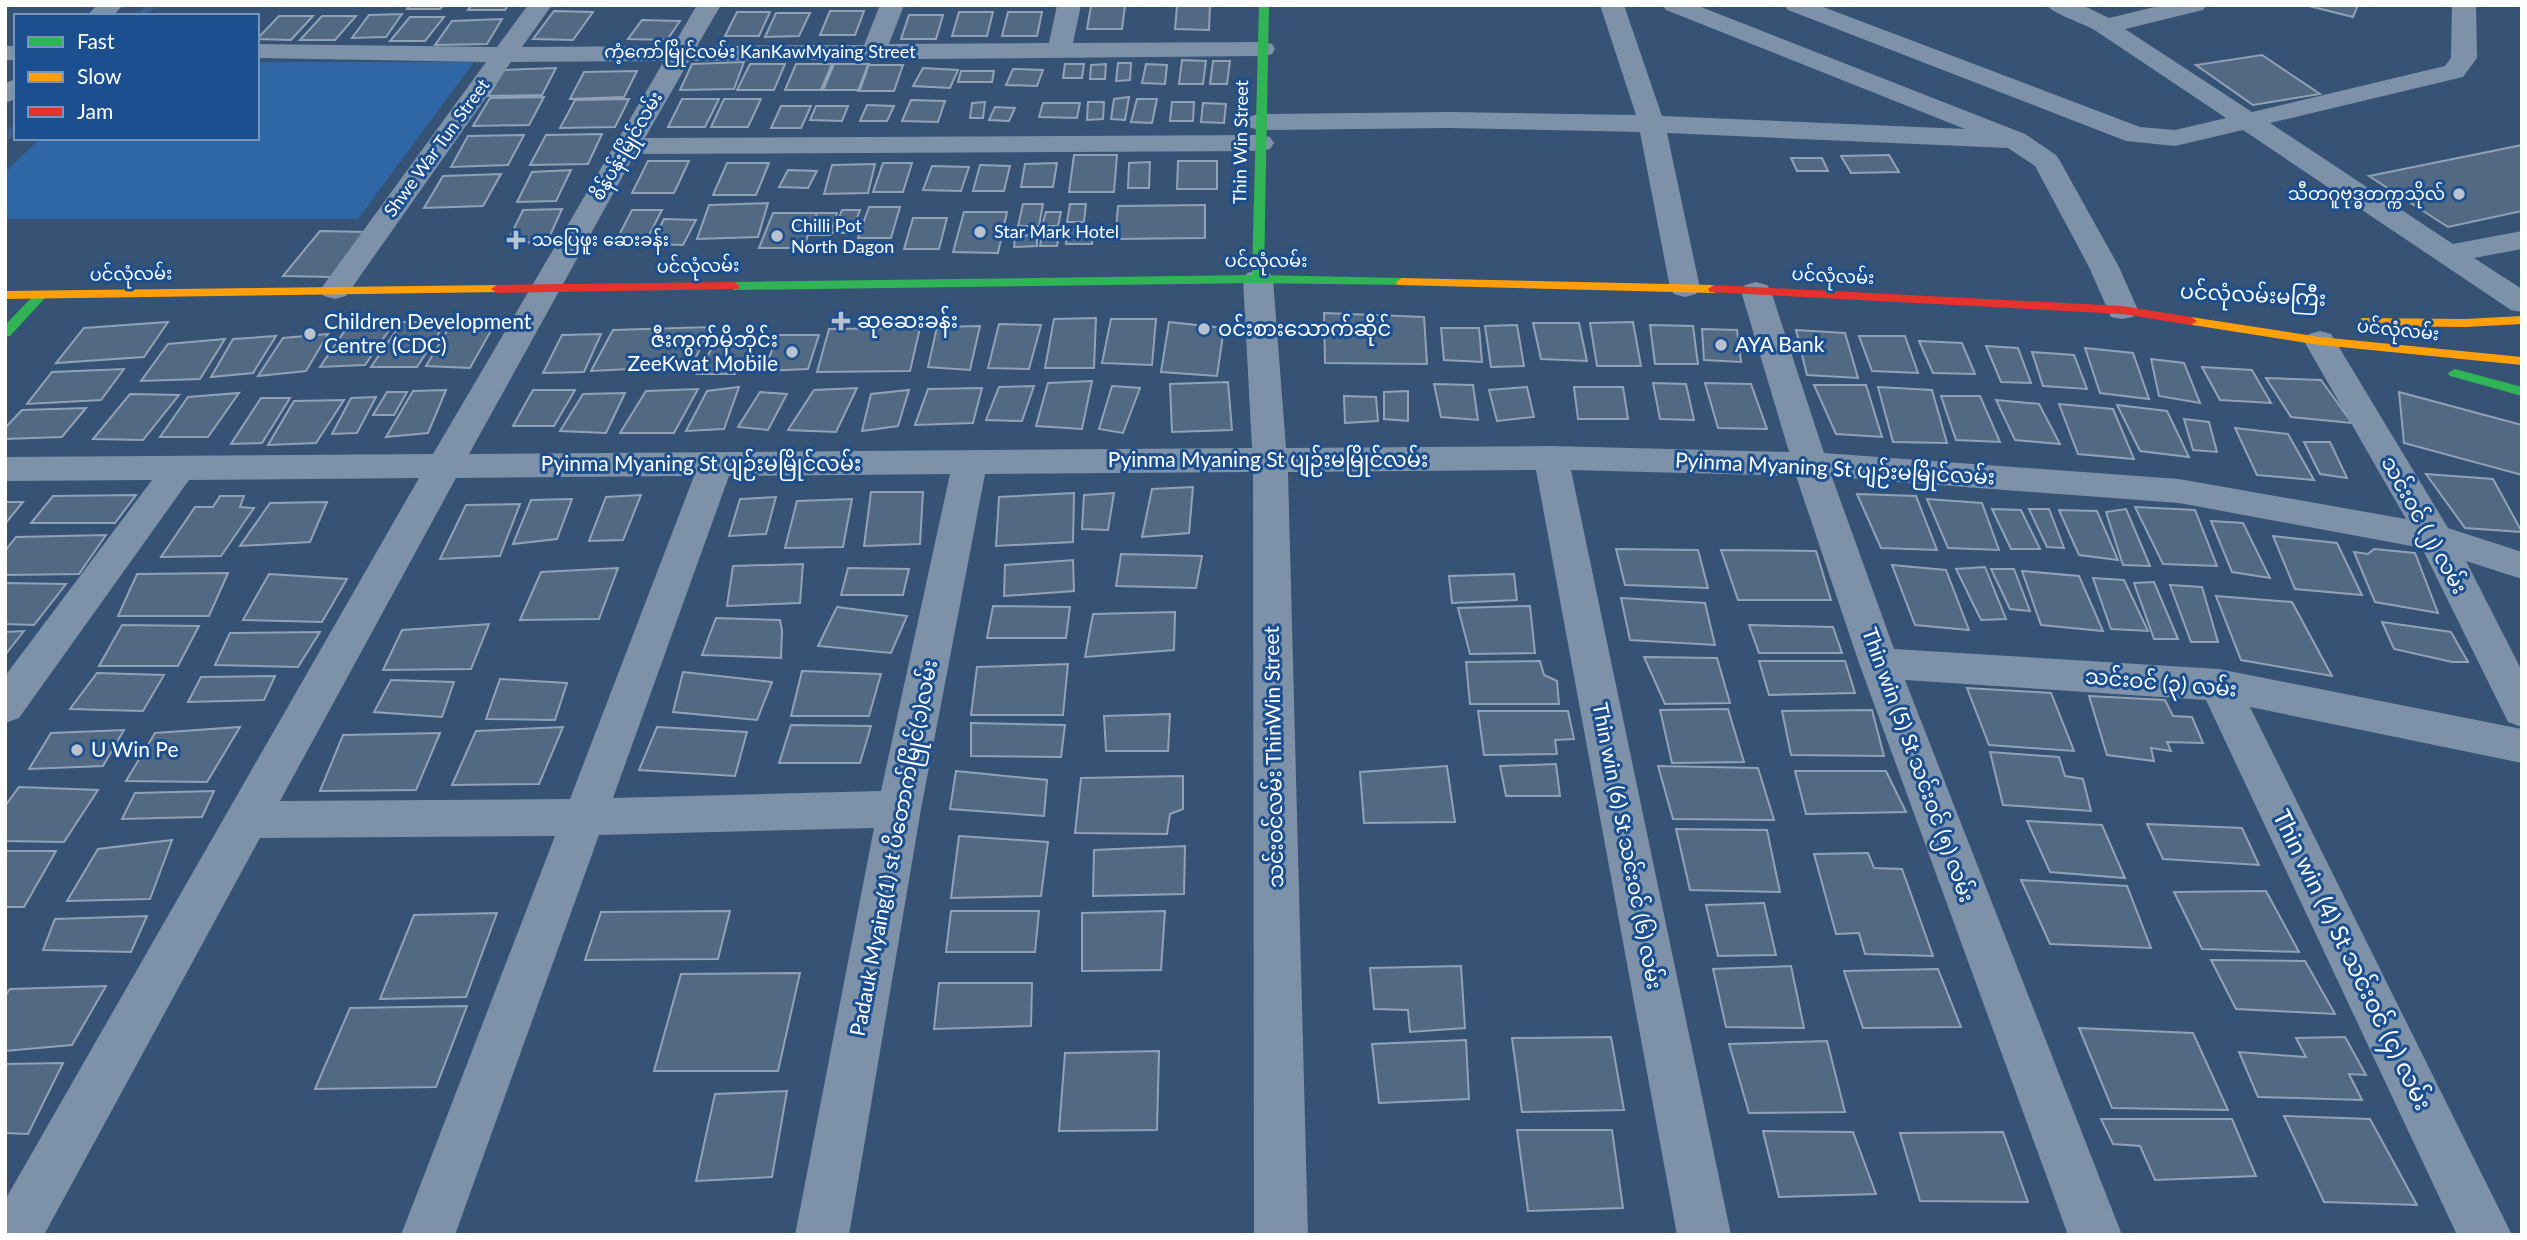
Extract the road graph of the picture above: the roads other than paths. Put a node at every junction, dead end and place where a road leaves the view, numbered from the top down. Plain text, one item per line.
1 (540, 5) edge
2 (709, 5) edge
3 (891, 5) edge
4 (1069, 5) edge
5 (1264, 5) edge
6 (1612, 5) edge
7 (1674, 5) edge
8 (1796, 5) edge
9 (2059, 5) edge
10 (2196, 5) edge
11 (2464, 5) edge
12 (2088, 15) edge
13 (1264, 49) junction
14 (259, 51) edge
15 (874, 51) junction
16 (681, 52) junction
17 (1059, 52) junction
18 (504, 55) junction
19 (2248, 121) junction
20 (1651, 122) junction
21 (1260, 132) junction
22 (2015, 140) junction
23 (628, 146) junction
24 (2522, 240) edge
25 (2448, 254) junction
26 (1258, 279) junction
27 (544, 287) junction
28 (1685, 288) junction
29 (335, 290) junction
30 (1756, 291) junction
31 (5, 295) edge
32 (41, 295) junction
33 (2522, 303) edge
34 (2122, 310) junction
35 (2274, 317) dead end
36 (2522, 320) edge
37 (2382, 323) junction
38 (2331, 331) junction
39 (5, 332) edge
40 (2502, 337) dead end
41 (2522, 361) edge
42 (2522, 392) edge
43 (1551, 458) junction
44 (1270, 460) junction
45 (970, 462) junction
46 (716, 464) junction
47 (1810, 464) junction
48 (444, 466) junction
49 (179, 468) junction
50 (5, 469) edge
51 (2435, 537) junction
52 (2522, 565) edge
53 (1879, 663) junction
54 (2219, 685) junction
55 (5, 707) edge
56 (2522, 712) edge
57 (2522, 746) edge
58 (899, 809) junction
59 (584, 817) junction
60 (247, 820) junction
61 (15, 1235) edge
62 (428, 1235) edge
63 (822, 1235) edge
64 (1280, 1235) edge
65 (1704, 1235) edge
66 (2095, 1235) edge
67 (2485, 1235) edge

1 - 18 street, Shwe War Tun Street
2 - 16 street, စိန်ပန်းမြိုင်လမ်း
3 - 15 street
4 - 17 street
5 - 13 main road, Thin Win Street
6 - 20 street
7 - 22 street
8 - 19 street
9 - 12 street
10 - 12 street
11 - 19 street
12 - 19 street
13 - 17 street, ကံ့ကော်မြိုင်လမ်း KanKawMyaing Street
13 - 21 main road, Thin Win Street
14 - 18 street, ကံ့ကော်မြိုင်လမ်း KanKawMyaing Street
15 - 16 street, ကံ့ကော်မြိုင်လမ်း KanKawMyaing Street
15 - 17 street, ကံ့ကော်မြိုင်လမ်း KanKawMyaing Street
16 - 18 street, ကံ့ကော်မြိုင်လမ်း KanKawMyaing Street
16 - 23 street, စိန်ပန်းမြိုင်လမ်း
18 - 29 street, Shwe War Tun Street
19 - 25 street
20 - 21 street
20 - 22 street
20 - 28 street
21 - 23 street
21 - 26 main road, Thin Win Street
22 - 34 street
23 - 27 street, စိန်ပန်းမြိုင်လမ်း
24 - 25 street
25 - 33 street
26 - 27 main road, ပင်လုံလမ်း
26 - 28 main road, ပင်လုံလမ်း
26 - 44 street, သင်းဝင်လမ်း ThinWin Street
27 - 29 main road, ပင်လုံလမ်း
27 - 48 street, စိန်ပန်းမြိုင်လမ်း
28 - 30 main road, ပင်လုံလမ်း
29 - 32 main road, ပင်လုံလမ်း
30 - 34 main road, ပင်လုံလမ်း
30 - 47 street, Thin win (5) St သင်းဝင် (၅) လမ်း
31 - 32 main road, ပင်လုံလမ်း
32 - 39 main road
34 - 35 main road, ပင်လုံလမ်းမကြီး
34 - 38 main road, ပင်လုံလမ်း
36 - 37 main road, ပင်လုံလမ်း
37 - 38 main road, ပင်လုံလမ်းမကြီး
37 - 40 main road
38 - 41 main road, ပင်လုံလမ်း
38 - 42 main road
38 - 51 street, သင်းဝင် (၂) လမ်း
43 - 44 street, Pyinma Myaning St ပျဉ်းမမြိုင်လမ်း
43 - 47 street, Pyinma Myaning St ပျဉ်းမမြိုင်လမ်း
43 - 65 street, Thin win (6) St သင်းဝင် (၆) လမ်း
44 - 45 street, Pyinma Myaning St ပျဉ်းမမြိုင်လမ်း
44 - 64 street, သင်းဝင်လမ်း ThinWin Street
45 - 46 street, Pyinma Myaning St ပျဉ်းမမြိုင်လမ်း
45 - 58 street, Padauk Myaing(1) st ပိတောက်မြိုင်(၁)လမ်း
46 - 48 street, Pyinma Myaning St ပျဉ်းမမြိုင်လမ်း
46 - 59 street
47 - 51 street, Pyinma Myaning St ပျဉ်းမမြိုင်လမ်း
47 - 53 street, Thin win (5) St သင်းဝင် (၅) လမ်း
48 - 49 street, Pyinma Myaning St ပျဉ်းမမြိုင်လမ်း
48 - 60 street, စိန်ပန်းမြိုင်လမ်း
49 - 50 street, Pyinma Myaning St ပျဉ်းမမြိုင်လမ်း
49 - 55 street
51 - 52 street, Pyinma Myaning St ပျဉ်းမမြိုင်လမ်း
51 - 56 street, သင်းဝင် (၂) လမ်း
53 - 54 street, သင်းဝင် (၃) လမ်း
53 - 66 street, Thin win (5) St သင်းဝင် (၅) လမ်း
54 - 57 street, သင်းဝင် (၃) လမ်း
54 - 67 street, Thin win (4) St သင်းဝင် (၄) လမ်း
58 - 59 street
58 - 63 street, Padauk Myaing(1) st ပိတောက်မြိုင်(၁)လမ်း
59 - 60 street
59 - 62 street
60 - 61 street, စိန်ပန်းမြိုင်လမ်း

